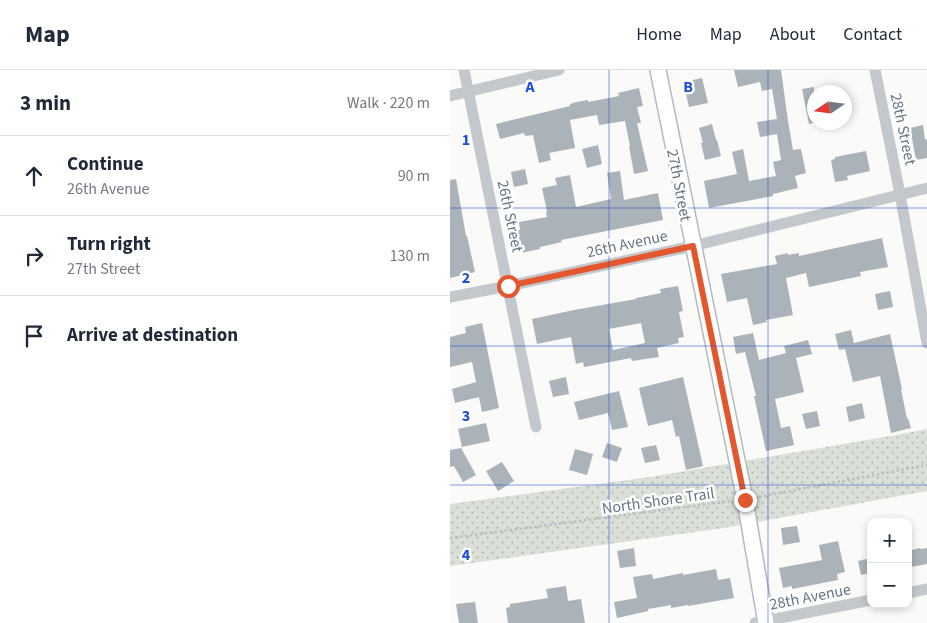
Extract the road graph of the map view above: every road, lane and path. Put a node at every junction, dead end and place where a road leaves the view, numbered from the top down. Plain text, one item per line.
1 (464, 70) edge
2 (558, 70) edge
3 (658, 70) edge
4 (875, 70) edge
5 (469, 92) junction
6 (450, 96) edge
7 (927, 188) edge
8 (900, 194) junction
9 (693, 246) junction
10 (508, 286) junction
11 (450, 297) edge
12 (927, 343) edge
13 (536, 427) dead end
14 (927, 465) edge
15 (745, 500) junction
16 (450, 538) edge
17 (927, 589) edge
18 (912, 592) edge
19 (867, 601) edge
20 (762, 622) edge

1 - 5 street, 26th Street
2 - 5 street
3 - 9 street, 27th Street
4 - 8 street, 28th Street
5 - 6 street
5 - 10 street, 26th Street
7 - 8 street, 26th Avenue
8 - 9 street, 26th Avenue
8 - 12 street, 28th Street
9 - 10 street, 26th Avenue
9 - 15 street, 27th Street
10 - 11 street, 26th Avenue
10 - 13 street, 26th Street
14 - 15 path, North Shore Trail
15 - 16 path, North Shore Trail
15 - 20 street, 27th Street
17 - 18 street
19 - 20 street, 28th Avenue

